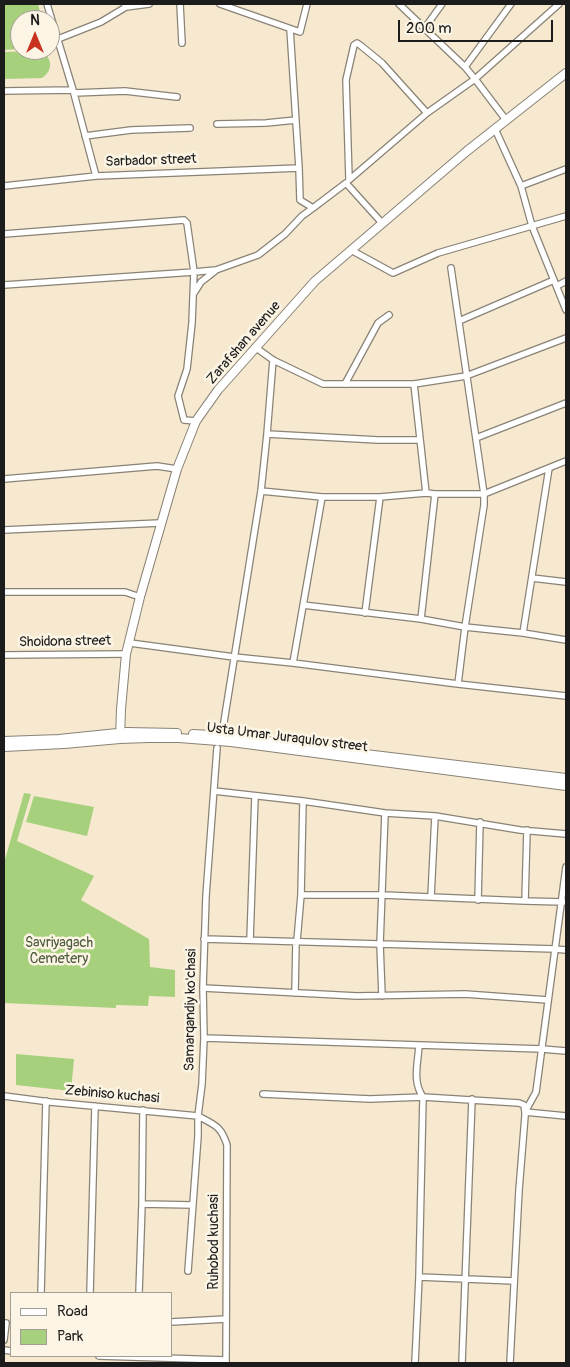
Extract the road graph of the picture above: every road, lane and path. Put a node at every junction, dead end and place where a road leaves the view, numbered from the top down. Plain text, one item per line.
1 (149, 4) edge
2 (180, 4) edge
3 (220, 4) edge
4 (307, 4) edge
5 (399, 4) edge
6 (442, 4) edge
7 (511, 4) edge
8 (559, 4) edge
9 (125, 6) edge
10 (290, 28) junction
11 (424, 29) junction
12 (60, 38) edge
13 (182, 43) dead end
14 (60, 46) edge
15 (465, 68) junction
16 (566, 73) edge
17 (475, 79) junction
18 (4, 91) edge
19 (73, 92) junction
20 (177, 97) dead end
21 (427, 113) junction
22 (296, 120) junction
23 (506, 120) junction
24 (217, 124) dead end
25 (190, 128) dead end
26 (495, 129) junction
27 (85, 136) junction
28 (299, 168) junction
29 (566, 169) edge
30 (96, 176) junction
31 (347, 181) junction
32 (4, 186) edge
33 (521, 186) junction
34 (313, 208) junction
35 (566, 216) edge
36 (382, 223) junction
37 (532, 226) junction
38 (4, 234) edge
39 (351, 250) junction
40 (451, 268) dead end
41 (216, 270) junction
42 (194, 272) junction
43 (566, 281) edge
44 (556, 283) junction
45 (4, 285) edge
46 (193, 294) junction
47 (566, 310) edge
48 (389, 316) dead end
49 (458, 321) junction
50 (566, 338) edge
51 (255, 347) junction
52 (273, 360) junction
53 (466, 376) junction
54 (346, 384) junction
55 (414, 384) junction
56 (566, 402) edge
57 (196, 421) junction
58 (267, 434) junction
59 (476, 438) junction
60 (420, 440) junction
61 (566, 462) edge
62 (549, 468) junction
63 (176, 469) junction
64 (4, 479) edge
65 (260, 491) junction
66 (426, 493) junction
67 (435, 494) junction
68 (484, 494) junction
69 (322, 496) junction
70 (380, 496) junction
71 (160, 523) junction
72 (4, 530) edge
73 (532, 578) junction
74 (566, 582) edge
75 (4, 592) edge
76 (140, 597) junction
77 (303, 605) junction
78 (365, 613) junction
79 (421, 620) junction
80 (465, 627) junction
81 (523, 633) junction
82 (566, 640) edge
83 (130, 643) junction
84 (126, 654) junction
85 (4, 655) edge
86 (234, 658) junction
87 (293, 663) junction
88 (458, 684) junction
89 (566, 696) edge
90 (223, 728) dead end
91 (120, 736) junction
92 (4, 741) edge
93 (4, 747) edge
94 (217, 748) dead end
95 (566, 778) edge
96 (566, 786) edge
97 (214, 791) junction
98 (255, 796) junction
99 (303, 801) junction
100 (385, 813) junction
101 (435, 816) junction
102 (480, 822) junction
103 (527, 830) junction
104 (566, 834) edge
105 (566, 867) edge
106 (301, 895) junction
107 (382, 895) junction
108 (431, 897) junction
109 (478, 900) junction
110 (525, 902) junction
111 (564, 902) edge
112 (204, 939) junction
113 (250, 940) junction
114 (296, 941) junction
115 (380, 944) junction
116 (555, 948) junction
117 (566, 950) edge
118 (203, 988) junction
119 (295, 993) junction
120 (382, 996) junction
121 (548, 1000) junction
122 (204, 1038) junction
123 (419, 1045) junction
124 (542, 1049) junction
125 (566, 1051) edge
126 (263, 1094) dead end
127 (4, 1096) edge
128 (423, 1097) junction
129 (472, 1099) junction
130 (46, 1101) junction
131 (95, 1106) junction
132 (143, 1110) junction
133 (525, 1112) junction
134 (198, 1116) junction
135 (566, 1116) edge
136 (216, 1125) joint
137 (142, 1204) junction
138 (193, 1204) junction
139 (188, 1271) dead end
140 (419, 1277) junction
141 (465, 1279) junction
142 (514, 1281) junction
143 (41, 1292) edge
144 (90, 1292) edge
145 (138, 1292) edge
146 (226, 1319) junction
147 (172, 1322) edge
148 (7, 1323) edge
149 (4, 1340) edge
150 (124, 1357) edge
151 (226, 1361) edge
152 (415, 1363) edge
153 (462, 1363) edge
154 (510, 1363) edge

1 - 9 street
2 - 13 street
3 - 10 street
4 - 10 street
5 - 11 street
6 - 11 street
7 - 15 street
8 - 17 street
9 - 12 street
10 - 22 street
11 - 15 street
14 - 19 street
15 - 17 street
16 - 23 main road, Zarafshan avenue
17 - 21 street
17 - 23 street
18 - 19 street
19 - 20 street
19 - 27 street
21 - 31 street
21 - 31 street
22 - 24 street
22 - 28 street
23 - 26 main road, Zarafshan avenue
25 - 27 street
26 - 33 street
26 - 36 main road, Zarafshan avenue
27 - 30 street
28 - 30 street, Sarbador street
28 - 34 street
29 - 33 street
30 - 32 street, Sarbador street
31 - 34 street
31 - 36 street
33 - 37 street
34 - 41 street
35 - 37 street
36 - 39 main road, Zarafshan avenue
37 - 39 street
37 - 44 street
38 - 42 street
39 - 51 main road, Zarafshan avenue
40 - 49 street
41 - 42 street
41 - 46 street
42 - 45 street
42 - 46 street
43 - 44 street
44 - 47 street
44 - 49 street
46 - 57 street
48 - 54 street
49 - 53 street
50 - 53 street
51 - 52 street
51 - 57 main road, Zarafshan avenue
52 - 54 street
52 - 58 street
53 - 55 street
53 - 59 street
54 - 55 street
55 - 60 street
56 - 59 street
57 - 63 main road, Zarafshan avenue
58 - 60 street
58 - 65 street
59 - 68 street
60 - 66 street
61 - 62 street
62 - 68 street
62 - 73 street
63 - 64 street
63 - 71 main road, Zarafshan avenue
65 - 69 street
65 - 86 street
66 - 67 street
66 - 70 street
67 - 68 street
67 - 79 street
68 - 80 street
69 - 70 street
69 - 77 street
70 - 78 street
71 - 72 street
71 - 76 main road, Zarafshan avenue
73 - 74 street
73 - 81 street
75 - 76 street
76 - 83 main road, Zarafshan avenue
77 - 78 street
77 - 87 street
78 - 79 street
79 - 80 street
80 - 81 street
80 - 88 street
81 - 82 street
83 - 84 main road, Zarafshan avenue
83 - 86 street
84 - 85 street, Shoidona street
84 - 91 main road, Zarafshan avenue
86 - 87 street
86 - 90 street
87 - 88 street
88 - 89 street
91 - 92 main road, Usta Umar Juraqulov street
91 - 93 main road, Usta Umar Juraqulov street
91 - 95 main road, Usta Umar Juraqulov street
91 - 96 main road, Usta Umar Juraqulov street
94 - 97 street, Samarqandiy ko'chasi
97 - 98 street
97 - 112 street, Samarqandiy ko'chasi
98 - 99 street
98 - 113 street
99 - 100 street
99 - 106 street
100 - 101 street
100 - 107 street
101 - 102 street
101 - 108 street
102 - 103 street
102 - 109 street
103 - 104 street
103 - 110 street
105 - 111 street
106 - 107 street
106 - 114 street
107 - 108 street
107 - 115 street
108 - 109 street
109 - 110 street
110 - 111 street
111 - 116 street
112 - 113 street
112 - 118 street, Samarqandiy ko'chasi
113 - 114 street
114 - 115 street
114 - 119 street
115 - 116 street
115 - 120 street
116 - 117 street
116 - 121 street
118 - 119 street
118 - 122 street, Samarqandiy ko'chasi
119 - 120 street
120 - 121 street
121 - 124 street
122 - 123 street
122 - 134 street, Samarqandiy ko'chasi
123 - 124 street
123 - 128 street
124 - 125 street
124 - 133 street
126 - 128 street
127 - 130 street, Zebiniso kuchasi
128 - 129 street
128 - 140 street
129 - 133 street
129 - 141 street
130 - 131 street, Zebiniso kuchasi
130 - 143 street
131 - 132 street, Zebiniso kuchasi
131 - 144 street
132 - 134 street, Zebiniso kuchasi
132 - 137 street
133 - 135 street
133 - 142 street
134 - 136 street, Zebiniso kuchasi
134 - 138 street, Samarqandiy ko'chasi
136 - 146 street, Ruhobod kuchasi
137 - 138 street
137 - 145 street
138 - 139 street, Samarqandiy ko'chasi
140 - 141 street
140 - 152 street
141 - 142 street
141 - 153 street
142 - 154 street
146 - 147 street
146 - 151 street, Ruhobod kuchasi
148 - 149 street
150 - 151 street

